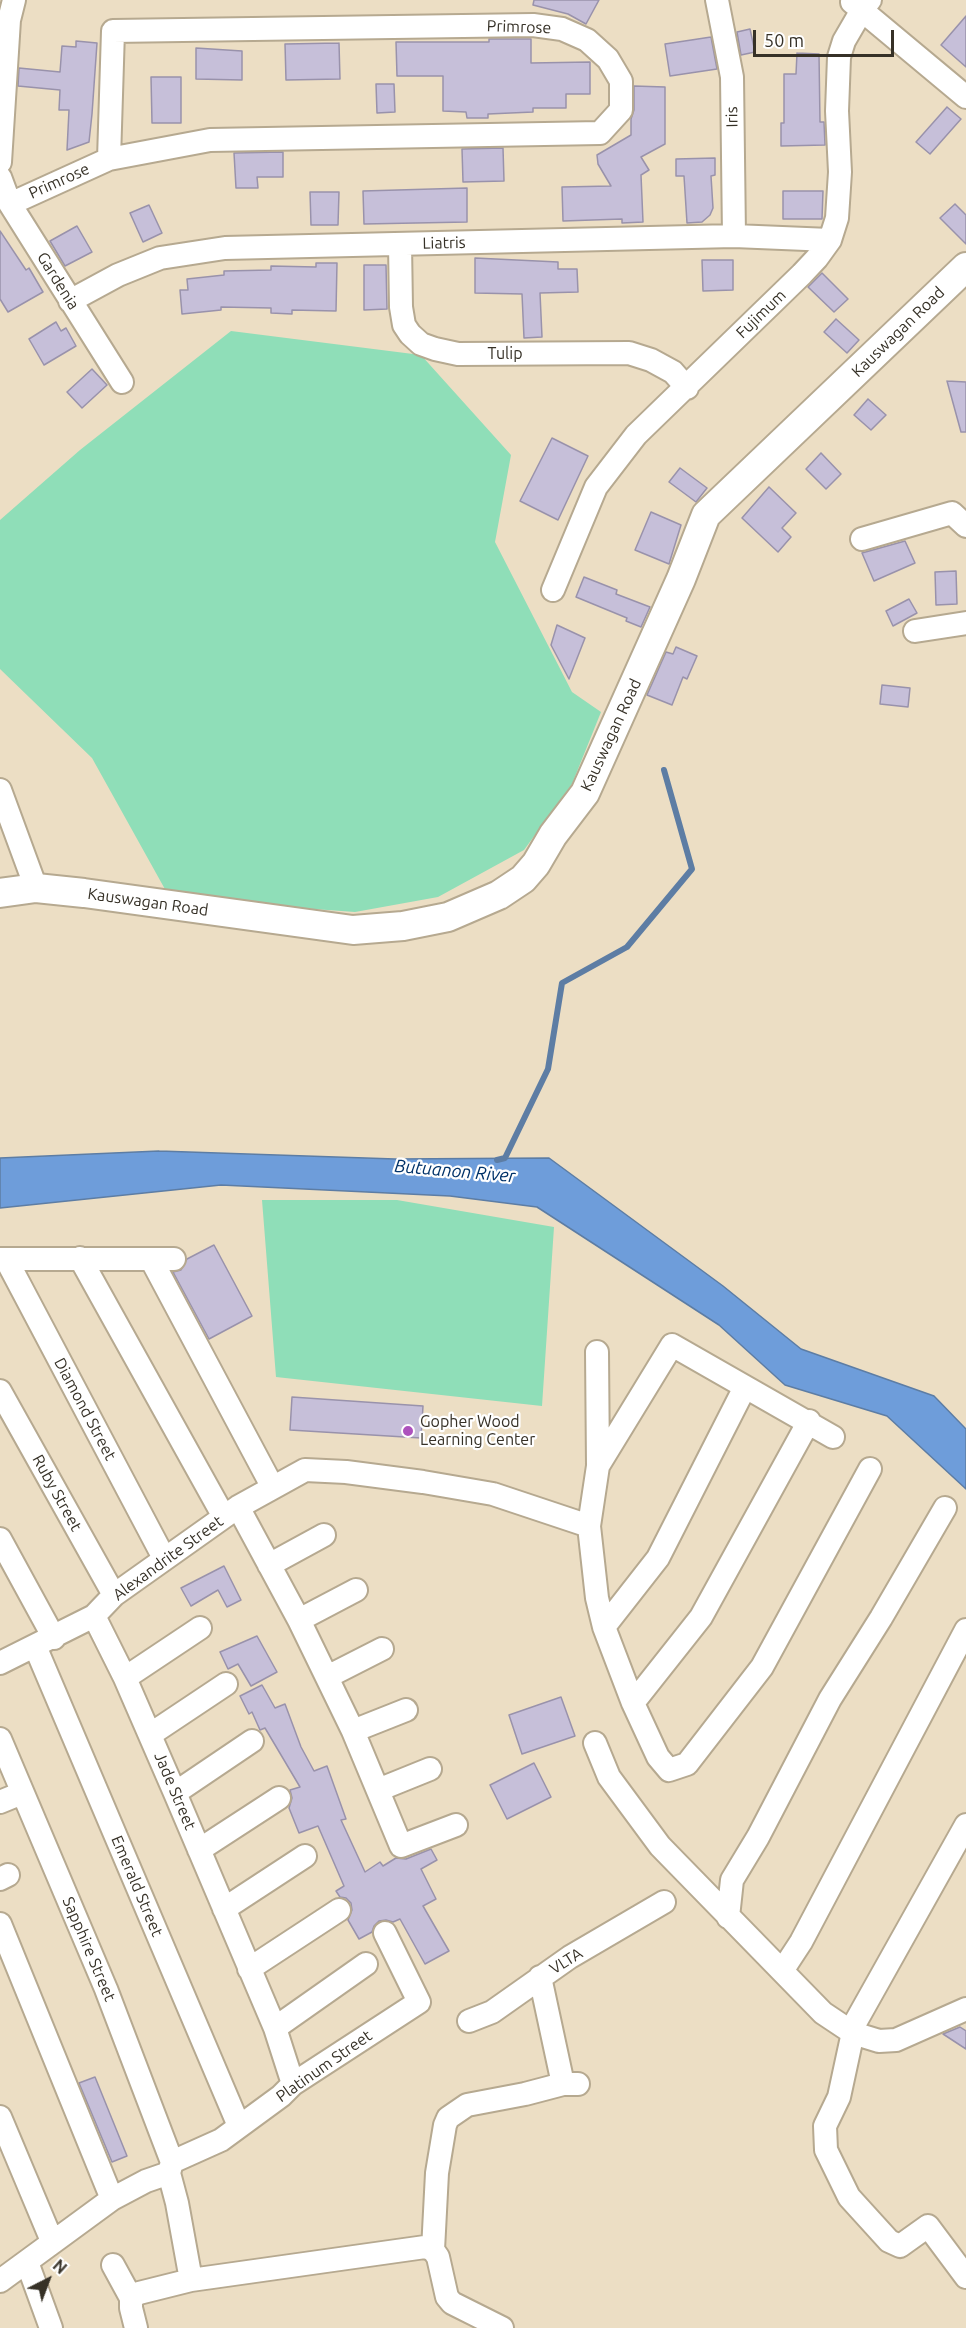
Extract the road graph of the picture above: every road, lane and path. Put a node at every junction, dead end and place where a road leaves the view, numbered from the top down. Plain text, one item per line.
1 (14, 0) edge
2 (717, 0) edge
3 (860, 3) edge
4 (966, 97) edge
5 (109, 159) junction
6 (0, 162) edge
7 (0, 177) edge
8 (10, 204) junction
9 (734, 236) junction
10 (830, 240) junction
11 (400, 244) junction
12 (966, 267) edge
13 (70, 301) junction
14 (122, 382) dead end
15 (687, 388) junction
16 (959, 520) edge
17 (862, 539) dead end
18 (553, 590) dead end
19 (966, 623) edge
20 (915, 631) dead end
21 (0, 790) edge
22 (36, 888) junction
23 (0, 893) edge
24 (80, 1258) junction
25 (3, 1259) edge
26 (151, 1259) junction
27 (174, 1260) dead end
28 (597, 1352) dead end
29 (745, 1387) junction
30 (0, 1390) edge
31 (809, 1421) junction
32 (833, 1437) dead end
33 (598, 1466) junction
34 (870, 1469) dead end
35 (272, 1486) junction
36 (945, 1508) dead end
37 (231, 1512) junction
38 (589, 1526) junction
39 (324, 1535) dead end
40 (0, 1539) edge
41 (164, 1558) junction
42 (269, 1564) junction
43 (356, 1590) dead end
44 (114, 1594) junction
45 (94, 1616) junction
46 (299, 1620) junction
47 (604, 1627) junction
48 (200, 1628) dead end
49 (966, 1630) edge
50 (45, 1642) junction
51 (382, 1649) dead end
52 (0, 1663) edge
53 (327, 1677) junction
54 (125, 1678) junction
55 (226, 1684) dead end
56 (633, 1703) junction
57 (406, 1710) dead end
58 (353, 1731) junction
59 (151, 1734) junction
60 (0, 1738) edge
61 (252, 1741) dead end
62 (595, 1743) dead end
63 (430, 1769) dead end
64 (378, 1790) junction
65 (22, 1793) junction
66 (176, 1793) junction
67 (279, 1798) dead end
68 (0, 1802) edge
69 (966, 1825) edge
70 (456, 1826) dead end
71 (200, 1850) junction
72 (305, 1856) dead end
73 (664, 1902) dead end
74 (224, 1909) junction
75 (339, 1910) dead end
76 (728, 1917) junction
77 (0, 1924) edge
78 (384, 1933) dead end
79 (366, 1964) dead end
80 (249, 1969) junction
81 (783, 1971) junction
82 (540, 1977) junction
83 (966, 2009) edge
84 (469, 2021) dead end
85 (275, 2028) junction
86 (853, 2032) junction
87 (293, 2084) junction
88 (0, 2117) edge
89 (238, 2127) junction
90 (170, 2167) junction
91 (112, 2199) junction
92 (52, 2241) junction
93 (433, 2250) junction
94 (27, 2262) junction
95 (113, 2265) dead end
96 (966, 2277) edge
97 (191, 2280) junction
98 (0, 2281) edge
99 (131, 2298) junction
100 (51, 2328) edge
101 (136, 2328) edge
102 (502, 2328) edge

1 - 6 street
2 - 9 street, Iris
3 - 4 street
3 - 10 street, Fujimum
5 - 5 street, Primrose
5 - 8 street, Primrose
7 - 8 street, Gardenia
8 - 13 street, Gardenia
9 - 10 street, Liatris
9 - 11 street, Liatris
10 - 15 street, Fujimum
11 - 13 street, Liatris
11 - 15 street, Tulip
12 - 22 street, Kauswagan Road
13 - 14 street, Gardenia
15 - 18 street, Fujimum
16 - 17 street
19 - 20 street
21 - 22 street
22 - 23 street, Kauswagan Road
24 - 25 street
24 - 26 street
24 - 37 street
25 - 41 street, Diamond Street
26 - 27 street
26 - 35 street
28 - 33 street
29 - 31 street
29 - 33 street
29 - 47 street
30 - 44 street, Ruby Street
31 - 32 street
31 - 56 street
33 - 38 street
34 - 56 street
35 - 37 street, Alexandrite Street
35 - 38 street, Alexandrite Street
36 - 76 street
37 - 41 street, Alexandrite Street
37 - 42 street
38 - 47 street
39 - 42 street
40 - 50 street, Emerald Street
41 - 44 street, Alexandrite Street
42 - 46 street
43 - 46 street
44 - 45 street, Alexandrite Street
45 - 50 street, Alexandrite Street
45 - 54 street, Jade Street
46 - 53 street
47 - 56 street
48 - 54 street
49 - 81 street
50 - 52 street, Alexandrite Street
50 - 89 street, Emerald Street
51 - 53 street
53 - 58 street
54 - 59 street, Jade Street
55 - 59 street
57 - 58 street
58 - 64 street
59 - 66 street, Jade Street
60 - 65 street, Sapphire Street
61 - 66 street
62 - 76 street
63 - 64 street
64 - 70 street
65 - 68 street
65 - 90 street, Sapphire Street
66 - 71 street, Jade Street
67 - 71 street
69 - 86 street
71 - 74 street, Jade Street
72 - 74 street
73 - 82 street, VLTA
74 - 80 street, Jade Street
75 - 80 street
76 - 81 street
77 - 91 street
78 - 87 street, Platinum Street
79 - 85 street
80 - 85 street, Jade Street
81 - 86 street
82 - 84 street, VLTA
82 - 93 street
83 - 86 street
85 - 87 street, Jade Street
86 - 96 street
87 - 89 street, Platinum Street
88 - 92 street
89 - 90 street, Platinum Street
90 - 91 street, Platinum Street
90 - 97 street, Sapphire Street
91 - 92 street, Platinum Street
92 - 94 street, Platinum Street
93 - 97 street
93 - 102 street
94 - 98 street, Platinum Street
94 - 100 street
95 - 99 street
97 - 99 street
99 - 101 street

